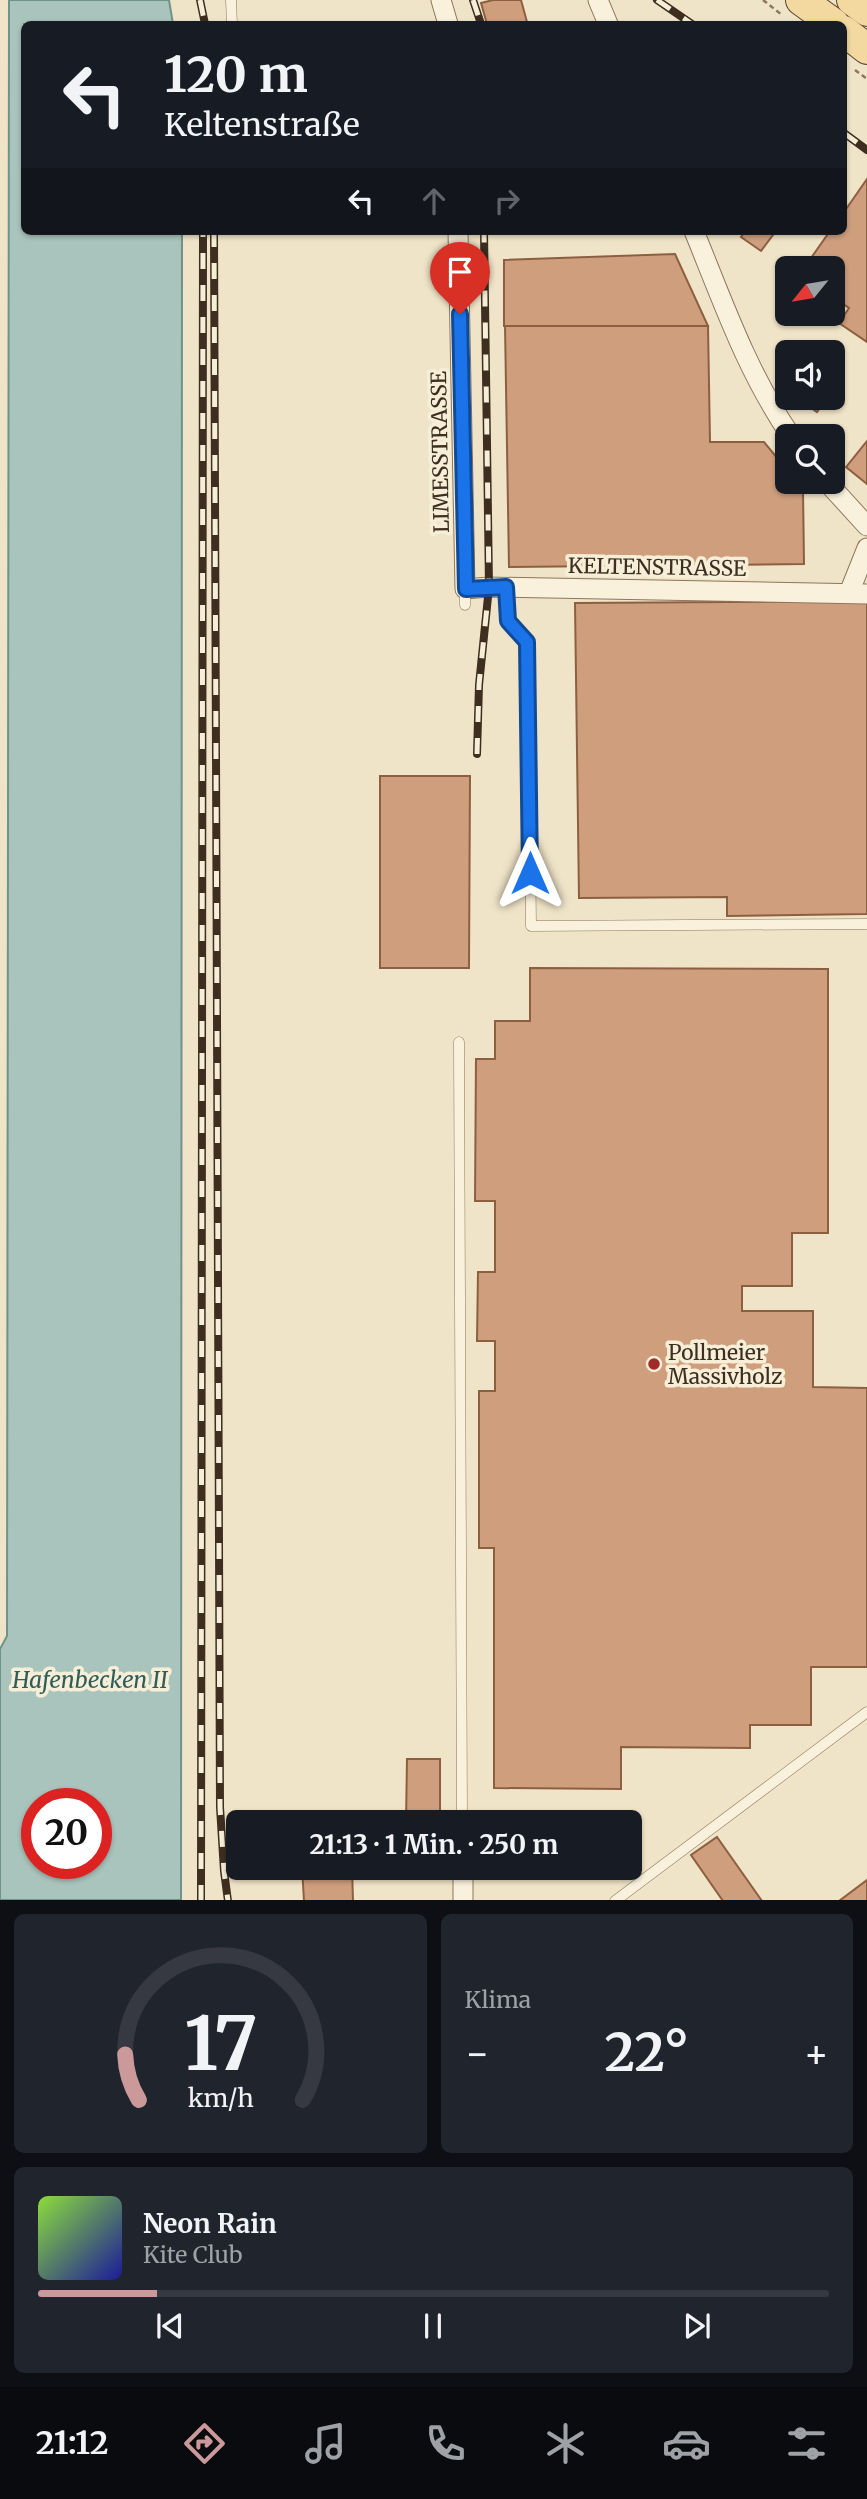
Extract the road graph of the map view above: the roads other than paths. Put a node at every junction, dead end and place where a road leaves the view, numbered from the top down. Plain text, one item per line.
1 (231, 0) edge
2 (441, 0) edge
3 (598, 0) edge
4 (852, 0) edge
5 (793, 8) edge
6 (867, 12) edge
7 (232, 21) edge
8 (447, 21) edge
9 (607, 21) edge
10 (826, 21) edge
11 (847, 33) edge
12 (867, 49) edge
13 (458, 235) edge
14 (696, 235) edge
15 (783, 424) edge
16 (838, 494) edge
17 (867, 526) edge
18 (867, 548) edge
19 (506, 587) junction
20 (858, 593) edge
21 (465, 597) joint
22 (867, 924) edge
23 (458, 1042) dead end
24 (867, 1712) edge
25 (462, 1810) edge
26 (463, 1880) edge
27 (463, 1900) edge
28 (615, 1900) edge

1 - 7 lane
2 - 8 street
3 - 9 street
4 - 6 main road
5 - 10 main road
11 - 12 main road
13 - 21 street, LIMESSTRASSE
14 - 15 street
16 - 17 street
18 - 20 street, KELTENSTRASSE
19 - 20 street, KELTENSTRASSE
19 - 21 street, KELTENSTRASSE
19 - 22 lane
23 - 25 lane
24 - 28 lane
26 - 27 street

